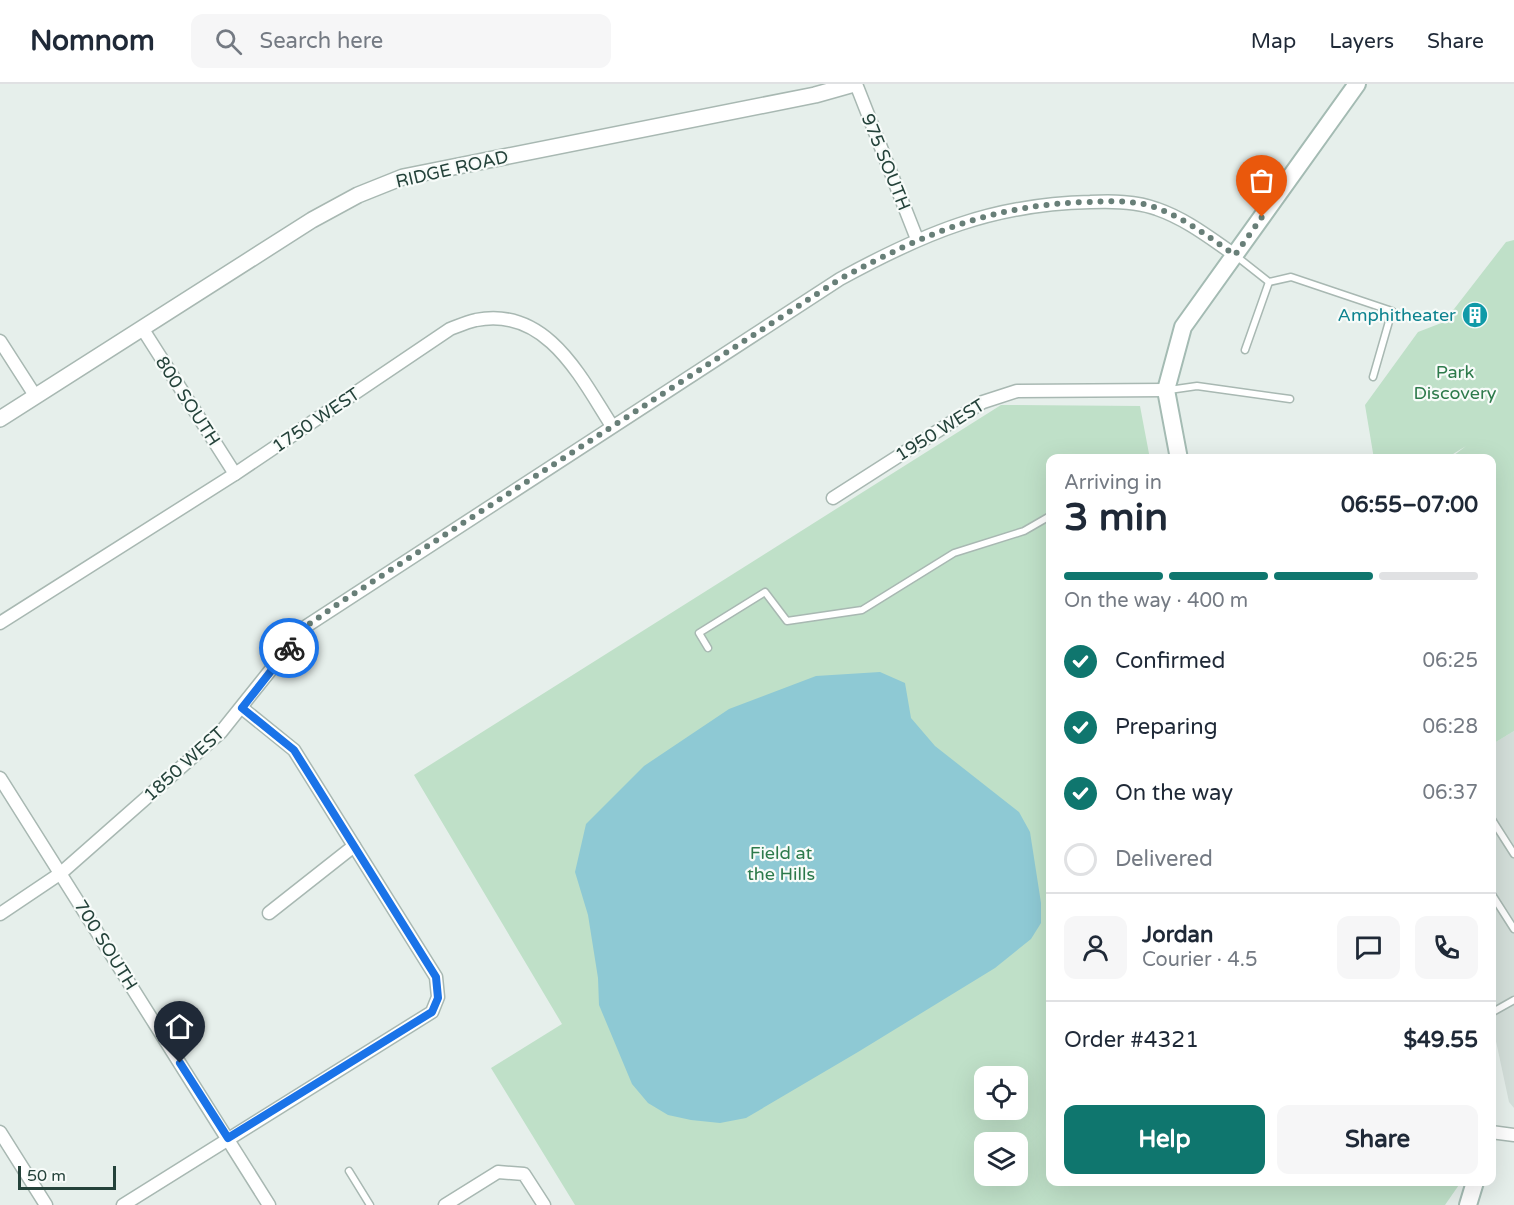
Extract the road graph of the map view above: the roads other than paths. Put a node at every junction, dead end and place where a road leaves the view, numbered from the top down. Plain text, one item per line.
1 (855, 84) edge
2 (1356, 84) edge
3 (917, 239) junction
4 (1235, 255) junction
5 (1269, 282) junction
6 (142, 328) junction
7 (0, 341) edge
8 (1245, 350) dead end
9 (1373, 377) dead end
10 (1166, 390) junction
11 (36, 397) junction
12 (1290, 399) dead end
13 (0, 420) edge
14 (612, 426) junction
15 (1178, 454) edge
16 (235, 474) junction
17 (833, 498) dead end
18 (1046, 518) edge
19 (0, 623) edge
20 (708, 648) dead end
21 (242, 708) junction
22 (0, 778) edge
23 (1496, 826) edge
24 (354, 846) junction
25 (1514, 854) edge
26 (61, 873) junction
27 (1496, 901) edge
28 (269, 913) dead end
29 (0, 914) edge
30 (1514, 929) edge
31 (1514, 1000) edge
32 (1496, 1010) edge
33 (0, 1132) edge
34 (1496, 1133) edge
35 (1514, 1135) edge
36 (228, 1138) junction
37 (349, 1172) dead end
38 (1474, 1186) edge
39 (46, 1205) edge
40 (123, 1205) edge
41 (269, 1205) edge
42 (370, 1205) edge
43 (445, 1205) edge
44 (544, 1205) edge
45 (1468, 1205) edge

1 - 3 street, 975 SOUTH
1 - 6 street, RIDGE ROAD
2 - 4 main road
3 - 4 street, 1850 WEST
3 - 14 street, 1850 WEST
4 - 5 lane
4 - 10 main road
5 - 8 lane
5 - 9 lane
6 - 11 street, RIDGE ROAD
6 - 16 street, 800 SOUTH
7 - 11 street
10 - 12 lane
10 - 15 main road
10 - 17 street, 1950 WEST
11 - 13 street, RIDGE ROAD
14 - 16 street, 1750 WEST
14 - 21 street, 1850 WEST
16 - 19 street, 1750 WEST
18 - 20 lane
21 - 24 street
21 - 26 street, 1850 WEST
22 - 26 street, 700 SOUTH
23 - 25 lane
24 - 28 street
24 - 36 street
26 - 29 street, 1850 WEST
26 - 36 street, 700 SOUTH
27 - 30 lane
31 - 32 lane
33 - 39 street
34 - 35 street
36 - 40 street
36 - 41 street, 700 SOUTH
37 - 42 lane
38 - 45 main road
43 - 44 street

